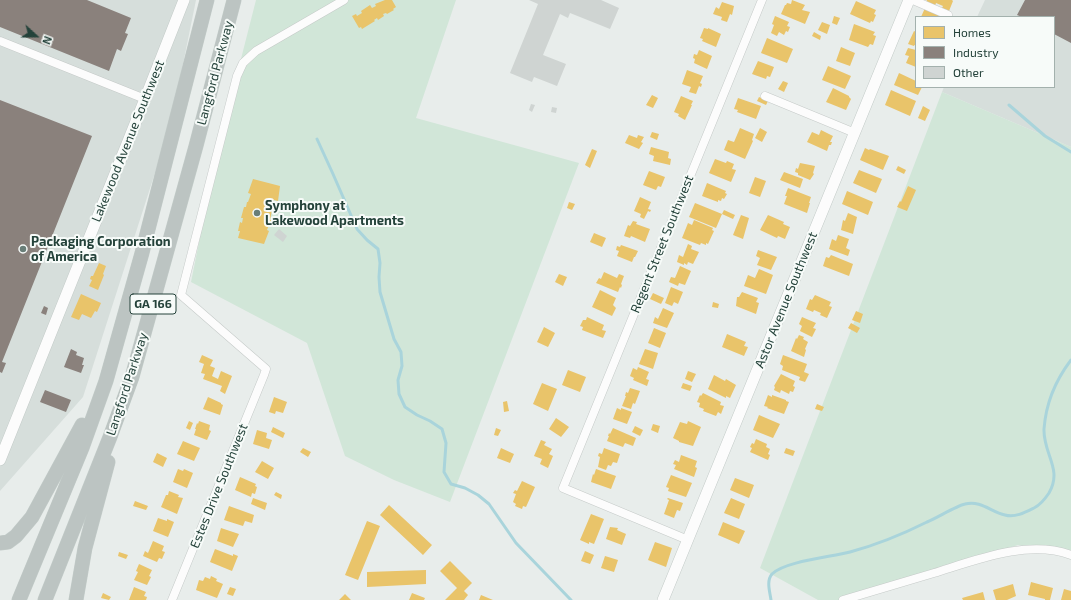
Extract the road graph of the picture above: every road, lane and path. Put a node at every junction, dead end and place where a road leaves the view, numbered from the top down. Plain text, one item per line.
1 (184, 0) edge
2 (207, 0) edge
3 (234, 0) edge
4 (344, 0) edge
5 (762, 0) edge
6 (909, 0) edge
7 (913, 0) edge
8 (948, 15) dead end
9 (0, 41) edge
10 (765, 96) dead end
11 (145, 100) junction
12 (855, 133) junction
13 (132, 377) junction
14 (106, 381) junction
15 (0, 460) edge
16 (688, 540) junction
17 (0, 544) edge
18 (1071, 555) edge
19 (19, 600) edge
20 (45, 600) edge
21 (76, 600) edge
22 (172, 600) edge
23 (663, 600) edge
24 (844, 600) edge

1 - 11 street, Lakewood Avenue Southwest
2 - 14 highway, Langford Parkway / GA 166
3 - 13 highway, Langford Parkway / GA 166
4 - 22 street, Estes Drive Southwest
5 - 16 street, Regent Street Southwest
6 - 12 street, Astor Avenue Southwest
7 - 8 street
9 - 11 street
10 - 12 street
11 - 15 street, Lakewood Avenue Southwest
12 - 16 street, Astor Avenue Southwest
13 - 20 highway, Langford Parkway / GA 166
13 - 21 highway
14 - 17 highway
14 - 19 highway, Langford Parkway / GA 166
16 - 23 street, Astor Avenue Southwest
18 - 24 street

